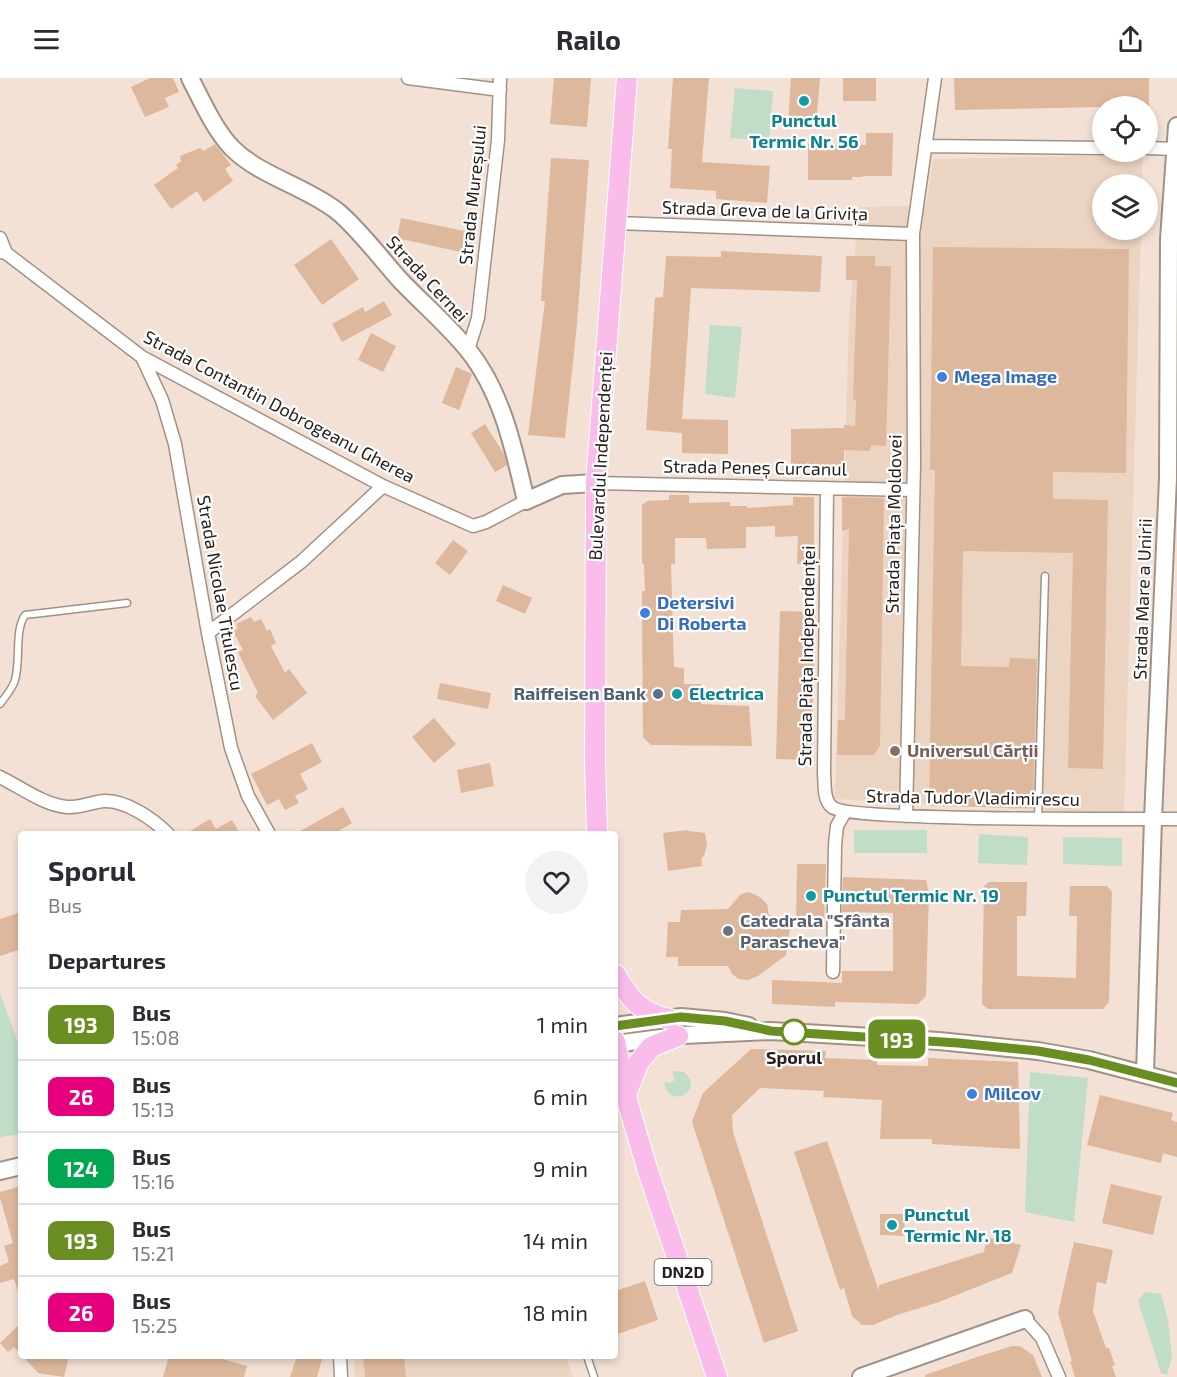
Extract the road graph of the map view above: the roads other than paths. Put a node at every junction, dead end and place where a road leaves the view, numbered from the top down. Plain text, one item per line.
1 (190, 78) edge
2 (408, 78) edge
3 (627, 78) edge
4 (935, 78) edge
5 (500, 84) edge
6 (1177, 126) edge
7 (925, 146) junction
8 (1092, 148) edge
9 (1158, 148) edge
10 (1175, 149) junction
11 (617, 223) junction
12 (913, 234) junction
13 (0, 238) edge
14 (1173, 239) edge
15 (3, 252) edge
16 (468, 350) junction
17 (142, 357) junction
18 (596, 483) junction
19 (383, 486) junction
20 (827, 488) junction
21 (914, 490) junction
22 (1172, 499) edge
23 (526, 501) junction
24 (1046, 576) dead end
25 (127, 603) dead end
26 (208, 633) junction
27 (0, 704) edge
28 (0, 777) edge
29 (845, 812) junction
30 (906, 816) junction
31 (1038, 818) junction
32 (1153, 819) junction
33 (1177, 819) edge
34 (165, 831) edge
35 (267, 831) edge
36 (597, 831) edge
37 (833, 972) dead end
38 (618, 979) edge
39 (618, 1026) edge
40 (674, 1027) junction
41 (618, 1042) edge
42 (618, 1057) edge
43 (1145, 1074) junction
44 (1177, 1083) edge
45 (626, 1094) junction
46 (18, 1167) edge
47 (0, 1171) edge
48 (1025, 1319) joint
49 (339, 1359) edge
50 (588, 1359) edge
51 (341, 1377) edge
52 (594, 1377) edge
53 (717, 1377) edge
54 (861, 1377) edge
55 (1059, 1377) edge

1 - 16 main road, Strada Cernei
2 - 5 street
3 - 11 main road, Bulevardul Independenței
4 - 7 street, Strada Piața Moldovei
5 - 16 street, Strada Mureșului
6 - 10 main road, Strada Mare a Unirii
7 - 8 street
7 - 12 street, Strada Piața Moldovei
9 - 10 street
10 - 14 main road, Strada Mare a Unirii
11 - 12 street, Strada Greva de la Grivița
11 - 18 main road, Bulevardul Independenței
12 - 21 street, Strada Piața Moldovei
13 - 15 street
14 - 22 main road, Strada Mare a Unirii
15 - 17 street, Strada Contantin Dobrogeanu Gherea
16 - 23 main road, Strada Cernei
17 - 19 street, Strada Contantin Dobrogeanu Gherea
17 - 26 street, Strada Nicolae Titulescu
18 - 20 street, Strada Peneș Curcanul
18 - 23 main road
18 - 36 main road, Bulevardul Independenței
19 - 23 street, Strada Contantin Dobrogeanu Gherea
19 - 26 street
20 - 21 street, Strada Peneș Curcanul
20 - 29 street, Strada Piața Independenței
21 - 30 street, Strada Piața Moldovei
22 - 32 main road, Strada Mare a Unirii
24 - 31 lane
25 - 27 lane
26 - 35 street, Strada Nicolae Titulescu
28 - 34 street
29 - 30 street, Strada Tudor Vladimirescu
29 - 37 street, Strada Tudor Vladimirescu
30 - 31 street, Strada Tudor Vladimirescu
31 - 32 street, Strada Tudor Vladimirescu
32 - 33 street, Strada Tudor Vladimirescu
32 - 43 main road, Strada Mare a Unirii
38 - 40 main road
39 - 40 main road
40 - 41 main road
40 - 43 main road
40 - 45 main road
42 - 45 main road
43 - 44 main road
45 - 53 main road, DN2D
46 - 47 main road
48 - 54 main road
48 - 55 street
49 - 51 street
50 - 52 lane

